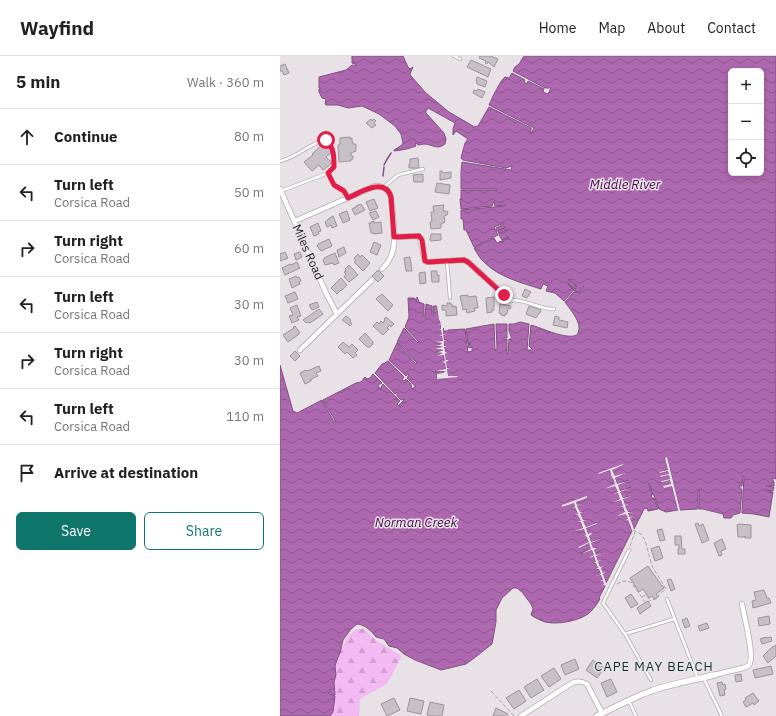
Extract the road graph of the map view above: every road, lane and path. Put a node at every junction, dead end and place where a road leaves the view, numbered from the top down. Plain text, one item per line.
1 (454, 56) edge
2 (460, 59) dead end
3 (280, 161) edge
4 (423, 169) dead end
5 (328, 173) junction
6 (383, 187) junction
7 (281, 190) edge
8 (348, 198) junction
9 (294, 221) junction
10 (394, 237) junction
11 (446, 261) junction
12 (382, 269) dead end
13 (372, 280) dead end
14 (450, 298) dead end
15 (512, 300) joint
16 (554, 309) dead end
17 (337, 314) junction
18 (300, 350) dead end
19 (629, 550) joint
20 (610, 589) junction
21 (642, 597) junction
22 (667, 599) dead end
23 (645, 602) dead end
24 (742, 604) dead end
25 (674, 619) junction
26 (625, 634) junction
27 (714, 675) joint
28 (701, 678) junction
29 (651, 680) dead end
30 (491, 691) dead end
31 (629, 700) junction
32 (600, 715) edge
33 (514, 716) edge
34 (521, 716) edge
35 (636, 716) edge
36 (722, 716) edge

1 - 2 lane
3 - 5 lane
4 - 6 lane
5 - 7 lane
5 - 8 lane
6 - 8 street
6 - 10 street
7 - 9 street, Miles Road
8 - 9 street
9 - 17 street, Miles Road
10 - 11 street
10 - 12 street
11 - 14 lane
11 - 15 street
13 - 17 street
15 - 16 lane
17 - 18 street
19 - 20 lane
19 - 21 path
20 - 21 path
20 - 26 lane
21 - 23 path
22 - 25 lane
24 - 27 street
25 - 26 lane
25 - 28 lane
26 - 29 lane
27 - 28 street
28 - 31 street
28 - 36 lane
30 - 33 path
31 - 32 street
31 - 35 lane
32 - 34 street

